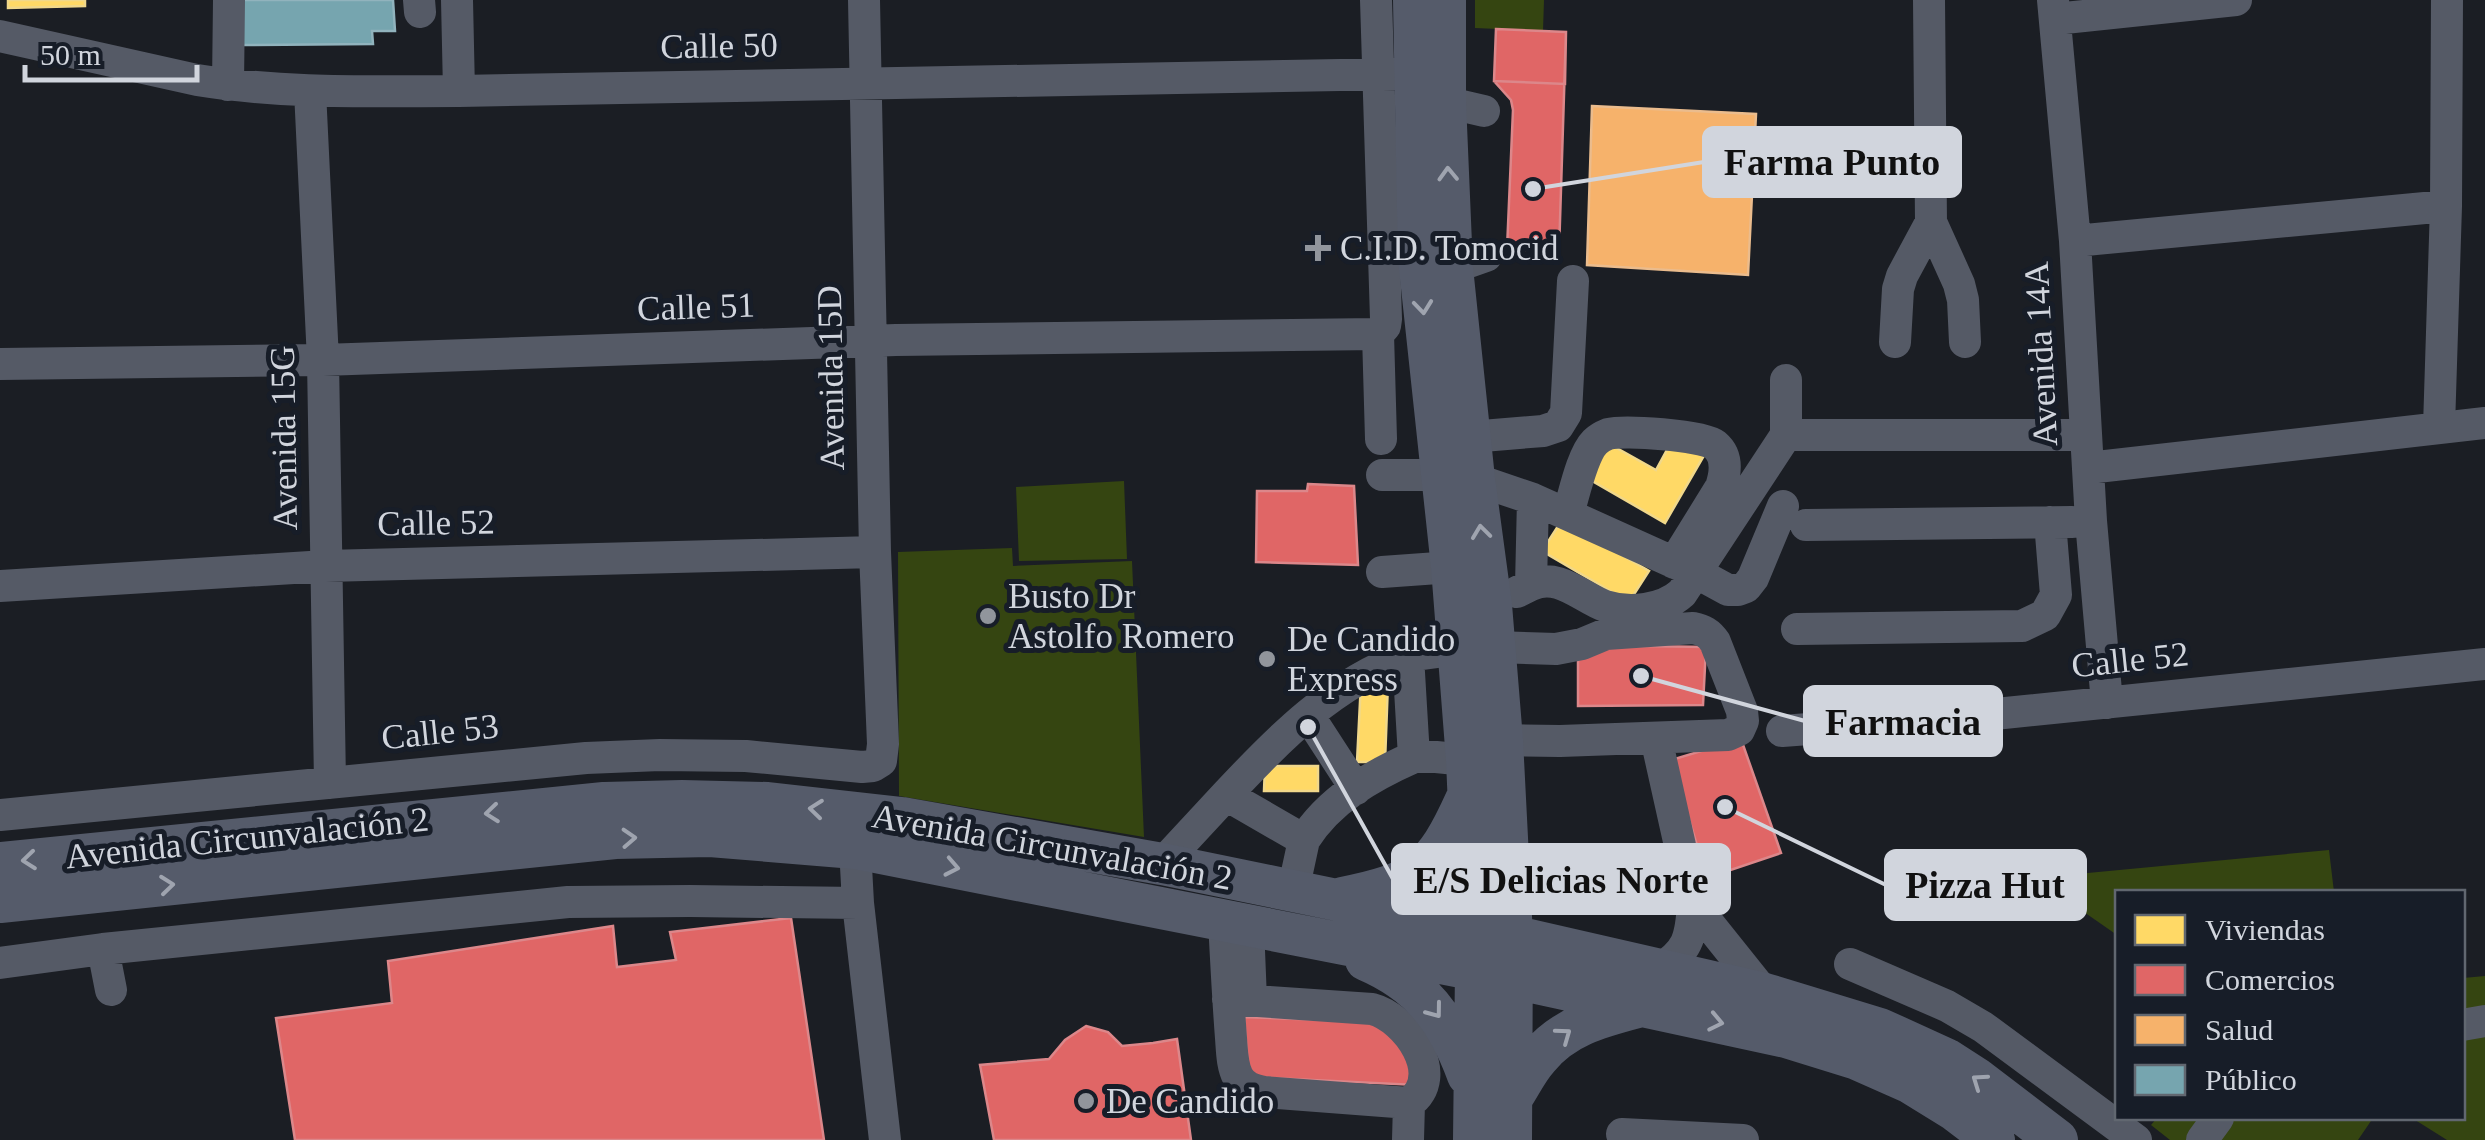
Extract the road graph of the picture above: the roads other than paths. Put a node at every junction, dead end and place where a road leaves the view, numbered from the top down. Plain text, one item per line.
1 (229, 0) edge
2 (457, 0) edge
3 (864, 0) edge
4 (1376, 0) edge
5 (1414, 0) edge
6 (1446, 0) edge
7 (1929, 0) edge
8 (2236, 0) edge
9 (2447, 0) edge
10 (2054, 9) edge
11 (0, 36) edge
12 (866, 83) junction
13 (228, 85) junction
14 (1434, 87) junction
15 (310, 91) junction
16 (459, 92) junction
17 (2446, 206) junction
18 (1932, 222) junction
19 (2074, 241) junction
20 (1572, 280) dead end
21 (1382, 326) junction
22 (871, 340) junction
23 (1895, 342) dead end
24 (1965, 342) dead end
25 (323, 360) junction
26 (0, 364) edge
27 (1786, 380) dead end
28 (2485, 422) edge
29 (2439, 427) junction
30 (1786, 435) junction
31 (1470, 437) junction
32 (1381, 439) dead end
33 (2087, 451) junction
34 (1382, 475) dead end
35 (1459, 477) junction
36 (1533, 499) junction
37 (1568, 514) junction
38 (2091, 521) junction
39 (2050, 522) junction
40 (874, 552) junction
41 (326, 566) junction
42 (1452, 568) junction
43 (1685, 568) junction
44 (1382, 572) dead end
45 (1531, 585) junction
46 (0, 586) edge
47 (1491, 604) junction
48 (1797, 629) dead end
49 (1477, 648) junction
50 (1408, 656) junction
51 (2485, 664) edge
52 (2107, 703) junction
53 (1308, 715) junction
54 (1782, 731) dead end
55 (1656, 738) junction
56 (883, 754) joint
57 (1414, 758) junction
58 (1479, 765) junction
59 (330, 783) junction
60 (1356, 788) junction
61 (1226, 795) junction
62 (0, 815) edge
63 (902, 818) junction
64 (1304, 840) junction
65 (855, 848) junction
66 (1508, 853) junction
67 (0, 863) edge
68 (1162, 864) junction
69 (1314, 896) junction
70 (0, 902) edge
71 (858, 903) junction
72 (1693, 904) junction
73 (1236, 923) junction
74 (1325, 942) junction
75 (104, 949) junction
76 (1493, 953) junction
77 (0, 963) edge
78 (1850, 964) dead end
79 (1648, 981) junction
80 (111, 990) dead end
81 (1765, 994) junction
82 (1239, 1000) junction
83 (1409, 1104) junction
84 (1498, 1110) edge
85 (1622, 1134) dead end
86 (884, 1140) edge
87 (1408, 1140) edge
88 (1474, 1140) edge
89 (1743, 1140) edge
90 (1994, 1140) edge
91 (2057, 1140) edge
92 (2136, 1140) edge

1 - 13 street
2 - 16 street
3 - 12 street, Avenida 15D
4 - 14 street
5 - 14 main road
6 - 14 main road
7 - 18 street
8 - 10 street
9 - 17 street
10 - 19 street, Avenida 14A
11 - 13 street, Calle 50
12 - 14 street, Calle 50
12 - 16 street, Calle 50
12 - 22 street, Avenida 15D
13 - 15 street, Calle 50
14 - 21 street
31 -> 14 main road
14 -> 35 main road
15 - 16 street, Calle 50
15 - 25 street, Avenida 15G
17 - 19 street
17 - 29 street
18 - 23 street
18 - 24 street
19 - 33 street, Avenida 14A
20 - 31 street
21 - 22 street, Calle 51
21 - 32 street
22 - 25 street, Calle 51
22 - 40 street, Avenida 15D
25 - 26 street, Calle 51
25 - 41 street, Avenida 15G
27 - 30 street
28 - 29 street
29 - 33 street
30 - 33 street
30 - 43 street
31 - 35 main road
33 - 38 street, Avenida 14A
34 - 35 street
35 - 36 street
35 - 42 main road
47 -> 35 main road
36 - 37 street
36 - 45 street
37 - 43 street
37 - 43 street
38 - 39 street
38 - 52 street, Avenida 14A
39 - 43 street
39 - 48 street
40 - 41 street, Calle 52
40 - 56 street, Avenida 15D
41 - 46 street, Calle 52
41 - 59 street, Avenida 15G
42 - 44 street
42 - 49 main road
43 - 45 street
45 - 47 street
47 - 49 main road
49 - 50 street
49 - 55 street
49 - 58 main road
50 - 53 street
50 - 57 street
51 - 52 street, Calle 52
52 - 54 street, Calle 52
53 - 60 street
53 - 61 street
55 - 58 street
55 - 72 street
56 - 59 street, Calle 53
57 - 58 street
57 - 60 street
58 - 66 main road
58 - 69 main road
58 - 76 main road
59 - 62 street, Calle 53
60 - 64 street
61 - 64 street
61 - 68 street
63 - 65 street
63 -> 67 main road, Avenida Circunvalación 2
63 - 68 main road, Avenida Circunvalación 2
64 - 69 street
70 -> 65 main road, Avenida Circunvalación 2
65 - 71 street
65 -> 73 main road, Avenida Circunvalación 2
66 - 76 main road
66 - 79 main road
68 - 69 main road, Avenida Circunvalación 2
69 - 76 main road, Avenida Circunvalación 2
71 - 75 street
71 - 86 street
72 - 79 street
72 - 81 street
73 - 74 main road, Avenida Circunvalación 2
73 - 82 street
74 - 76 main road, Avenida Circunvalación 2
74 -> 84 main road
75 - 77 street
75 - 80 street
76 - 79 main road, Avenida Circunvalación 2
76 - 84 main road
78 - 92 street
79 - 81 main road, Avenida Circunvalación 2
84 -> 79 main road
79 -> 90 main road, Avenida Circunvalación 2
91 -> 81 main road, Avenida Circunvalación 2
82 - 83 street
82 - 83 street
83 - 87 street
84 - 88 main road
85 - 89 street

